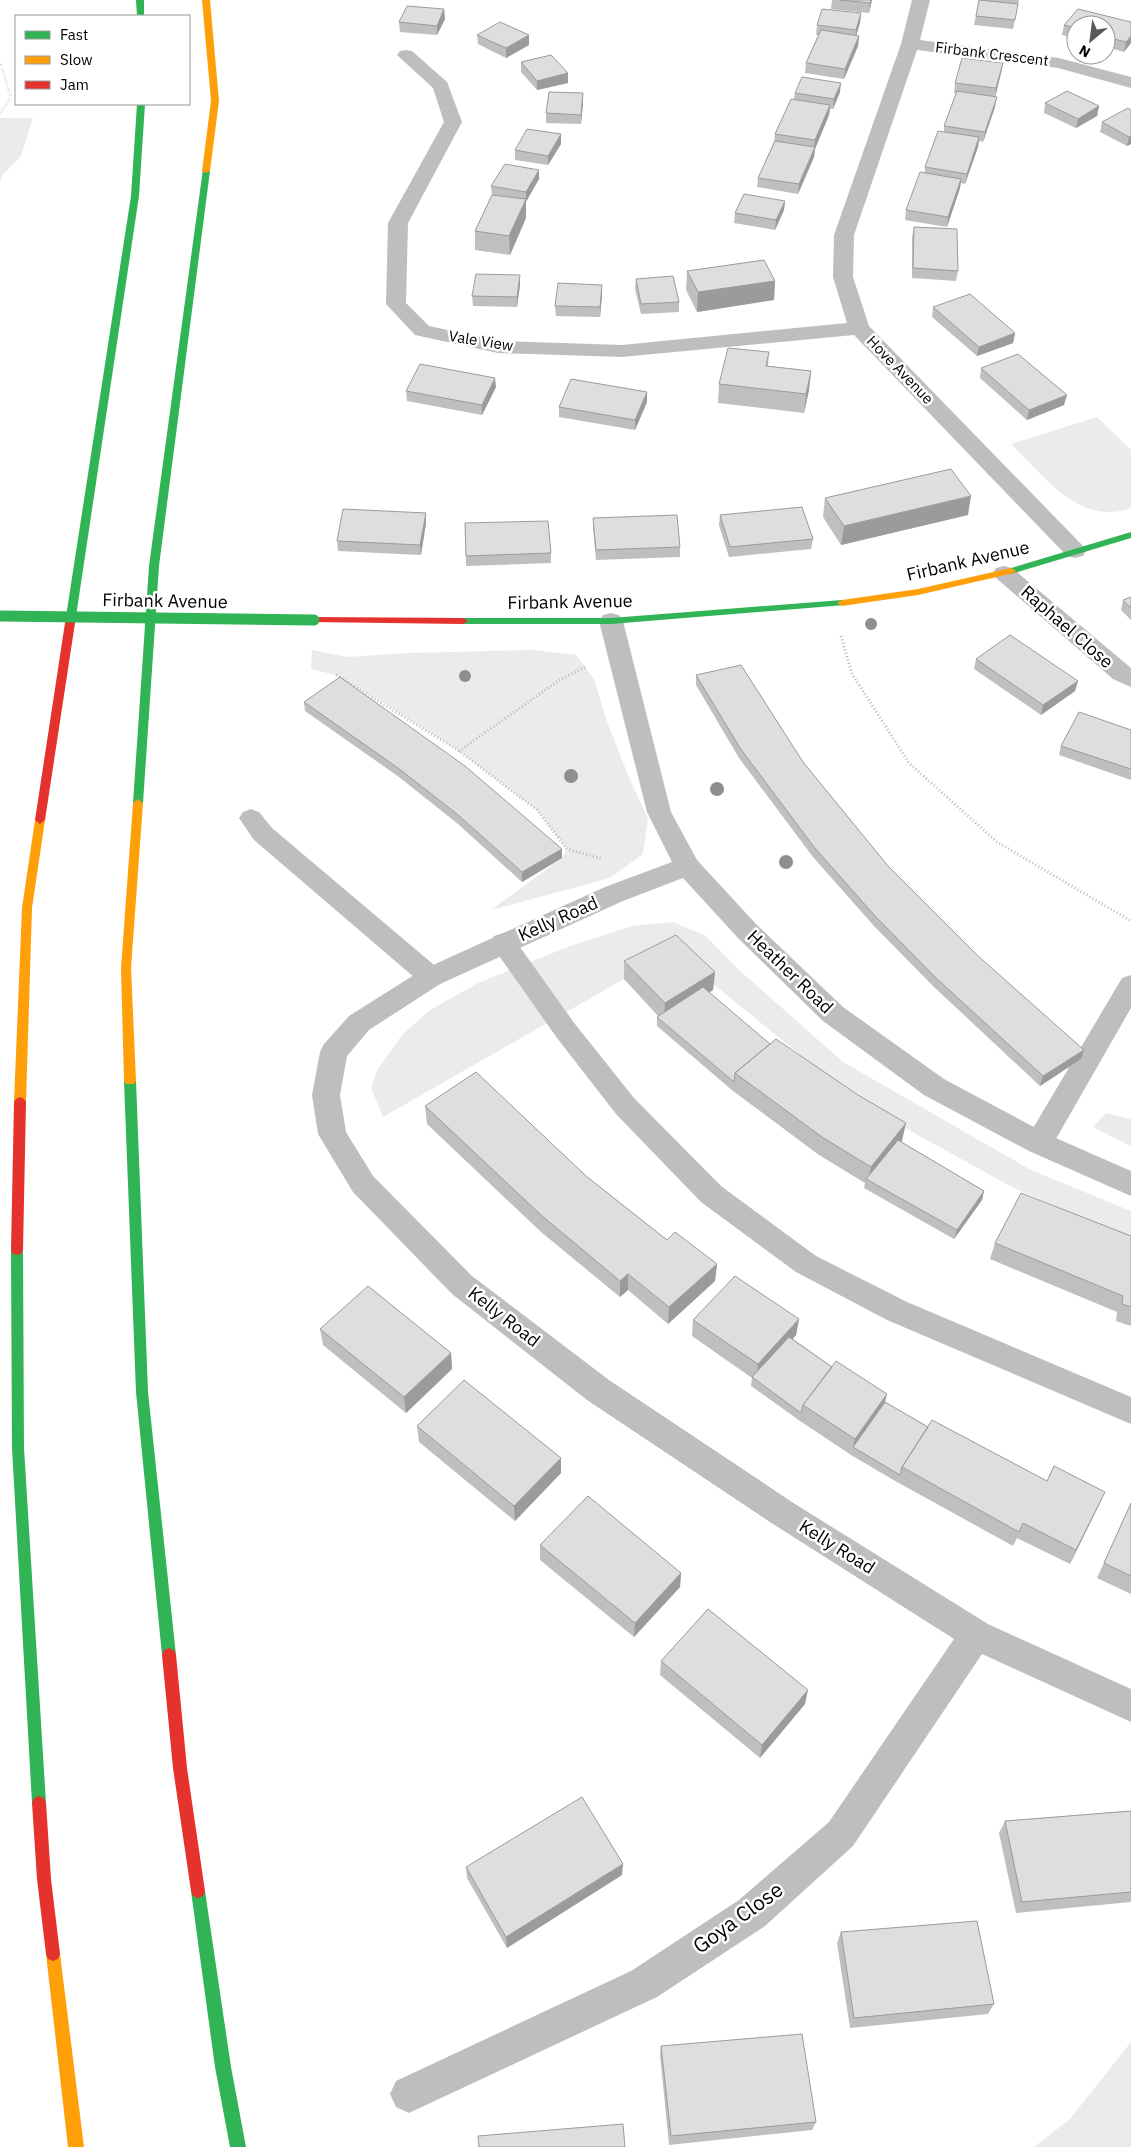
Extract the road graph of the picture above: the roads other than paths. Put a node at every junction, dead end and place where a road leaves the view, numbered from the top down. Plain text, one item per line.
1 (140, 0) edge
2 (206, 0) edge
3 (921, 0) edge
4 (141, 15) edge
5 (910, 44) junction
6 (406, 55) dead end
7 (1131, 83) edge
8 (141, 105) edge
9 (859, 328) junction
10 (1131, 534) edge
11 (1075, 551) junction
12 (1004, 573) junction
13 (0, 616) edge
14 (611, 621) junction
15 (1131, 679) edge
16 (251, 818) dead end
17 (674, 871) junction
18 (503, 943) junction
19 (431, 977) junction
20 (1131, 985) edge
21 (1039, 1143) junction
22 (1131, 1184) edge
23 (1131, 1411) edge
24 (976, 1635) junction
25 (1131, 1706) edge
26 (409, 2094) dead end
27 (76, 2147) edge
28 (238, 2147) edge

1 - 4 main road
2 - 28 main road
3 - 5 street, Hove Avenue
5 - 7 street, Firbank Crescent
5 - 9 street, Hove Avenue
6 - 9 street, Vale View
8 - 27 main road
9 - 11 street, Hove Avenue
10 - 11 main road, Firbank Avenue
11 - 12 main road, Firbank Avenue
12 - 14 main road, Firbank Avenue
12 - 15 street, Raphael Close
13 - 14 main road, Firbank Avenue, bridge
14 - 17 street, Heather Road
16 - 19 lane
17 - 18 street, Kelly Road
17 - 21 street, Heather Road
18 - 19 street, Kelly Road
18 - 23 lane
19 - 24 street, Kelly Road
20 - 21 lane
21 - 22 street, Heather Road
24 - 25 street, Kelly Road
24 - 26 street, Goya Close

